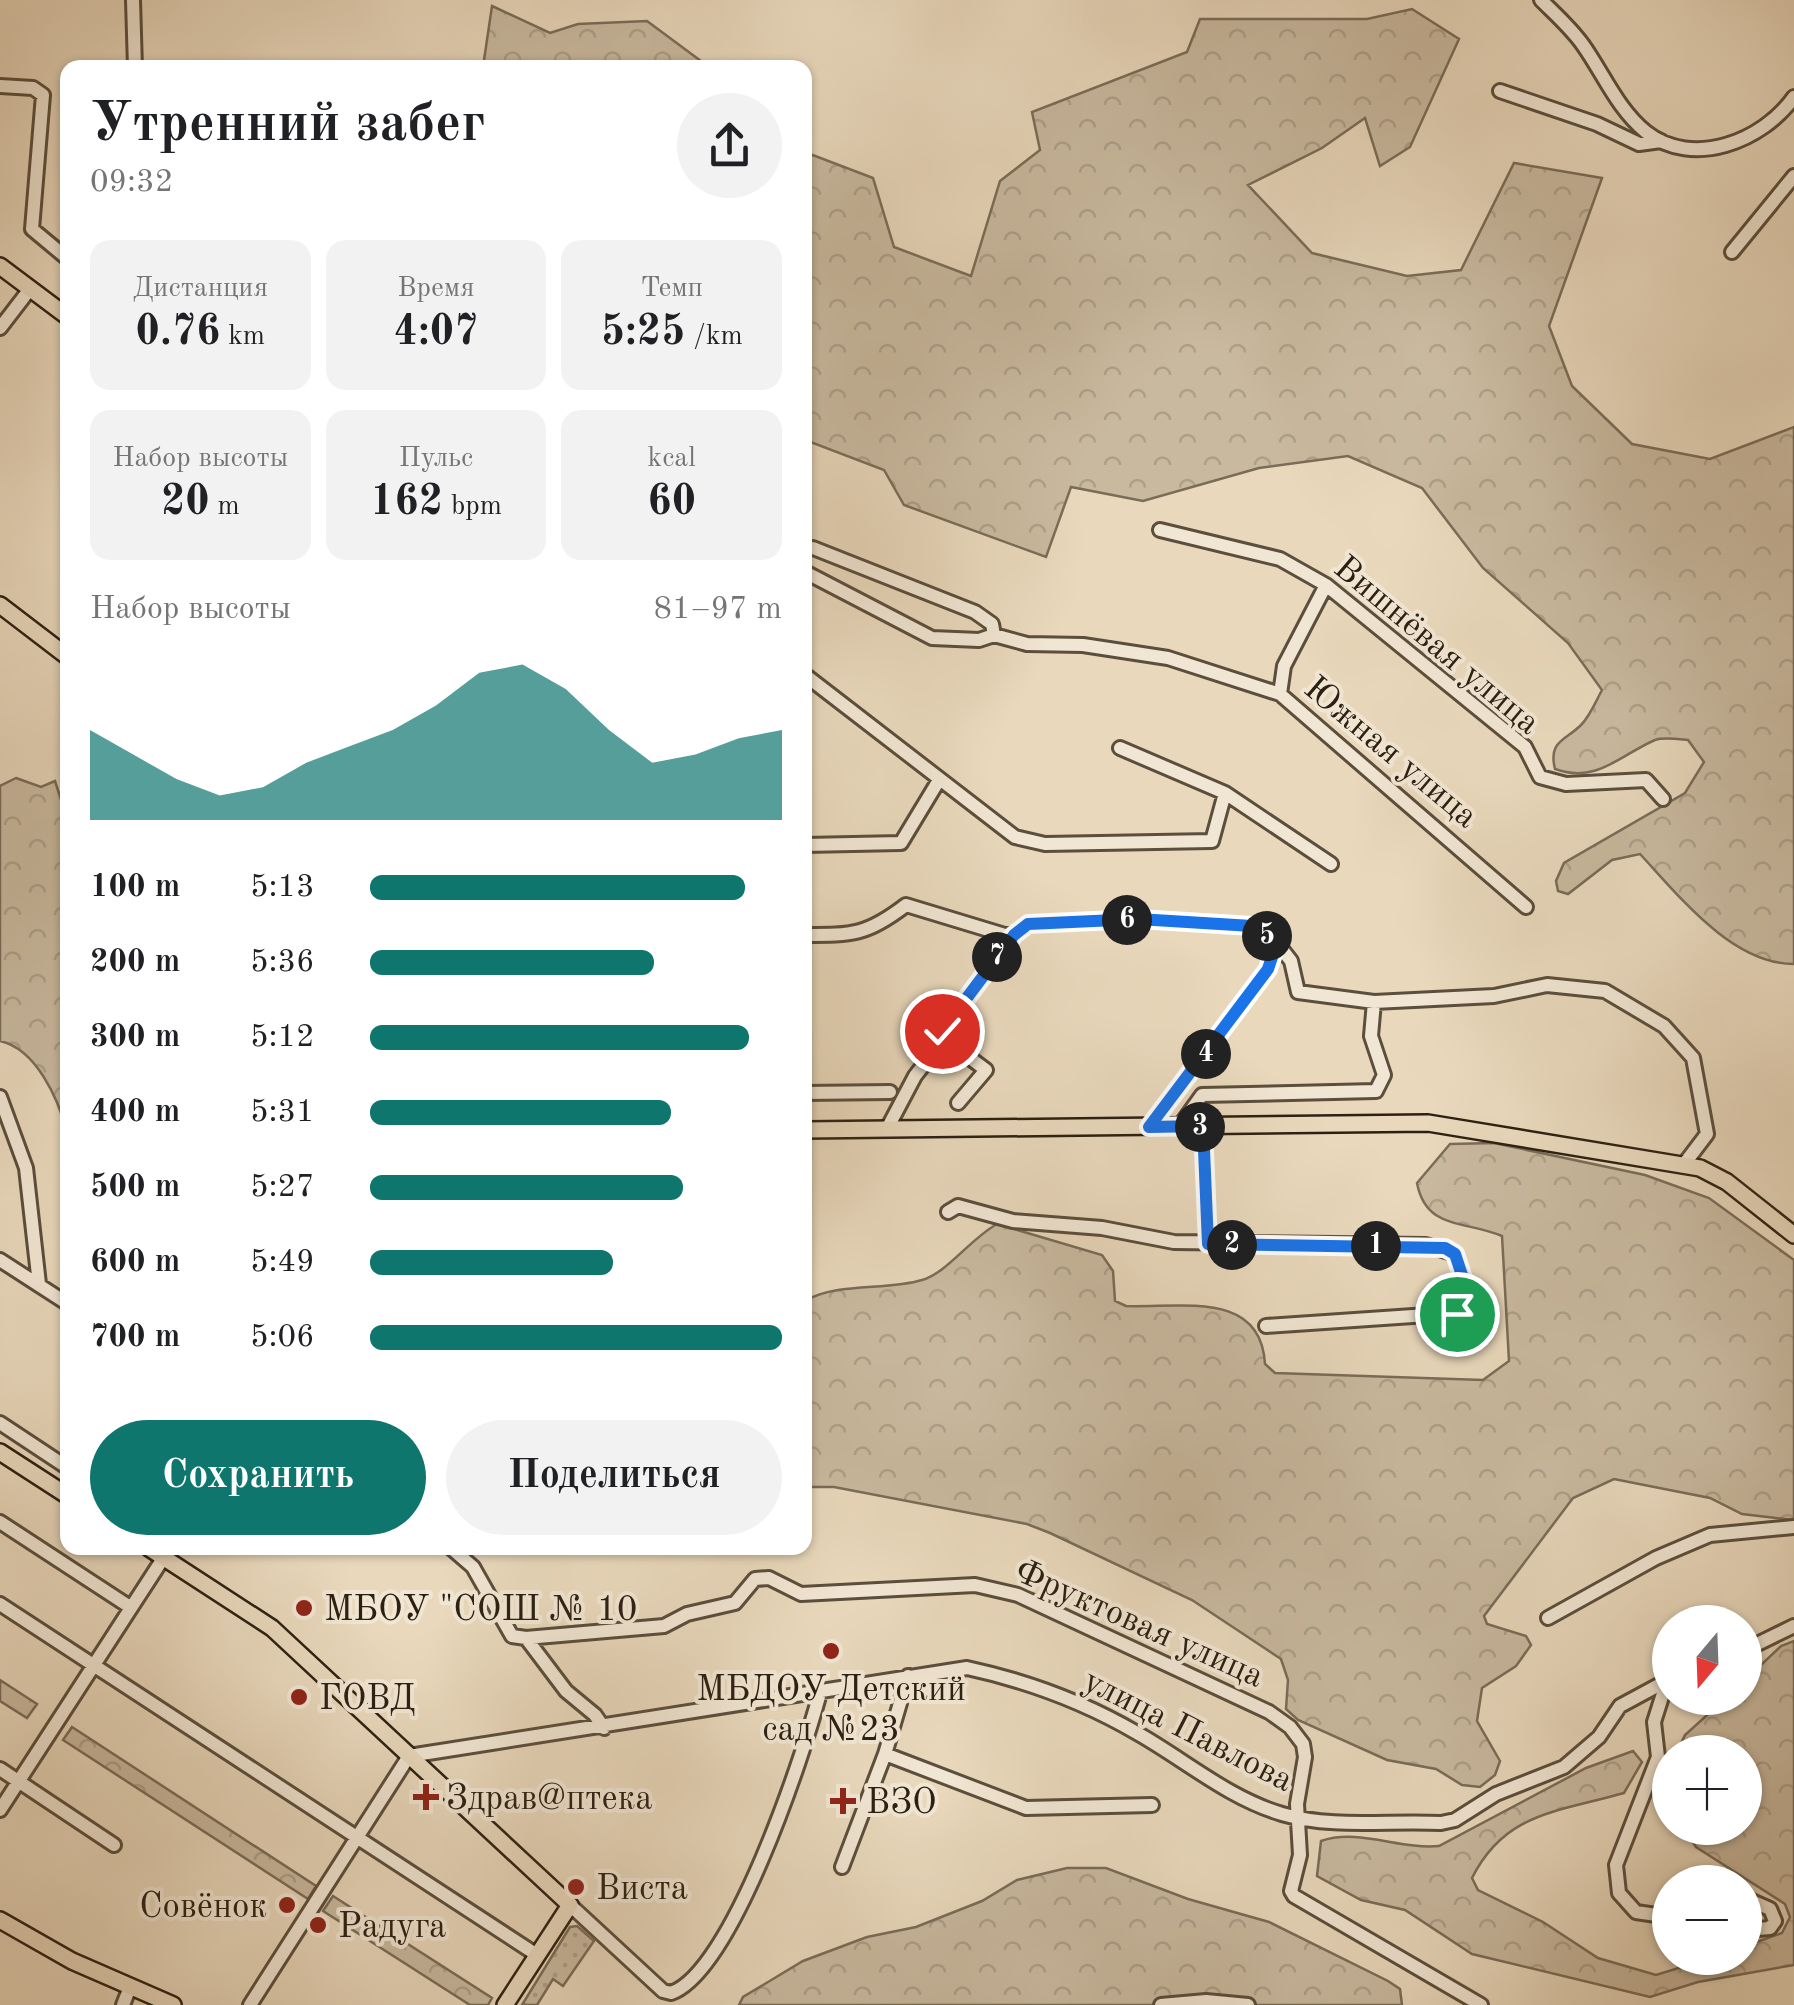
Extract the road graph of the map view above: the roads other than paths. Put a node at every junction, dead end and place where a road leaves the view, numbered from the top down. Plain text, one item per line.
1 (133, 0) edge
2 (1540, 0) edge
3 (135, 60) edge
4 (0, 86) edge
5 (1500, 91) dead end
6 (1791, 108) edge
7 (1661, 142) junction
8 (1794, 176) edge
9 (60, 252) edge
10 (1732, 252) dead end
11 (0, 266) edge
12 (30, 289) junction
13 (60, 312) edge
14 (0, 328) edge
15 (1160, 530) dead end
16 (813, 548) dead end
17 (812, 576) edge
18 (1326, 585) junction
19 (0, 606) edge
20 (994, 635) junction
21 (60, 651) edge
22 (812, 680) edge
23 (1280, 694) junction
24 (1120, 748) dead end
25 (939, 780) junction
26 (1225, 793) junction
27 (1663, 799) dead end
28 (812, 845) edge
29 (1331, 864) dead end
30 (1526, 907) dead end
31 (812, 935) edge
32 (1014, 935) junction
33 (1277, 942) junction
34 (1374, 1002) junction
35 (942, 1031) dead end
36 (890, 1092) dead end
37 (812, 1093) edge
38 (0, 1098) edge
39 (958, 1102) dead end
40 (1203, 1126) junction
41 (1149, 1127) junction
42 (1179, 1127) junction
43 (886, 1129) junction
44 (812, 1130) edge
45 (1685, 1163) junction
46 (948, 1212) dead end
47 (1794, 1235) edge
48 (1208, 1244) junction
49 (0, 1260) edge
50 (38, 1284) junction
51 (60, 1299) edge
52 (1266, 1326) dead end
53 (0, 1423) edge
54 (0, 1452) edge
55 (60, 1463) edge
56 (60, 1491) edge
57 (0, 1522) edge
58 (1794, 1527) edge
59 (161, 1555) edge
60 (459, 1555) edge
61 (164, 1557) junction
62 (0, 1604) edge
63 (130, 1607) junction
64 (1548, 1618) dead end
65 (1794, 1626) edge
66 (526, 1638) junction
67 (1762, 1642) edge
68 (93, 1666) junction
69 (908, 1676) junction
70 (1652, 1689) edge
71 (820, 1693) junction
72 (1656, 1715) edge
73 (604, 1728) junction
74 (885, 1754) junction
75 (409, 1756) junction
76 (0, 1769) edge
77 (18, 1782) junction
78 (1152, 1805) dead end
79 (0, 1810) edge
80 (1300, 1818) junction
81 (356, 1838) junction
82 (114, 1844) dead end
83 (842, 1867) dead end
84 (570, 1905) junction
85 (1762, 1905) edge
86 (1652, 1914) edge
87 (0, 1920) edge
88 (1762, 1929) edge
89 (537, 1955) junction
90 (130, 1986) junction
91 (123, 2005) edge
92 (172, 2005) edge
93 (250, 2005) edge
94 (505, 2005) edge
95 (1160, 2005) edge
96 (1248, 2005) edge
97 (1481, 2005) edge

1 - 3 street
2 - 7 street
4 - 9 street
5 - 7 street
6 - 7 street
8 - 10 street
11 - 12 main road
12 - 13 main road
12 - 14 street
15 - 18 street, Вишнёвая улица
16 - 20 street, Южная улица
17 - 20 street
18 - 23 street
18 - 27 street, Вишнёвая улица
19 - 21 main road
20 - 23 street, Южная улица
22 - 25 street
23 - 30 street, Южная улица
24 - 26 street
25 - 26 street
25 - 28 street
26 - 29 street
31 - 32 street
32 - 33 street
32 - 35 street
33 - 34 street
33 - 41 street
34 - 42 street
34 - 45 street
36 - 37 street
38 - 50 street
39 - 43 street
40 - 42 main road
40 - 45 main road
40 - 48 street
41 - 42 main road
41 - 43 main road
43 - 44 main road
45 - 47 main road
46 - 48 street
48 - 52 street
49 - 50 street
50 - 51 street
53 - 55 street
54 - 56 main road
57 - 63 street
58 - 64 street
59 - 61 main road
60 - 66 street
61 - 63 street
61 - 75 main road
62 - 68 street
63 - 68 street
65 - 67 street
66 - 73 street
66 - 80 street, Фруктовая улица
68 - 77 street
68 - 81 street
69 - 71 street, улица Павлова
69 - 74 street
69 - 80 street, улица Павлова
70 - 80 street
71 - 73 street, улица Павлова
71 - 84 street
72 - 86 street
73 - 75 street, улица Павлова
74 - 78 street
74 - 83 street
75 - 81 street
75 - 84 main road
76 - 77 street
77 - 79 street
77 - 82 street
80 - 97 street, улица Павлова
81 - 89 street
81 - 93 street
84 - 89 main road
85 - 88 street
87 - 90 main road
89 - 94 main road
90 - 91 street
90 - 92 main road
95 - 96 street

